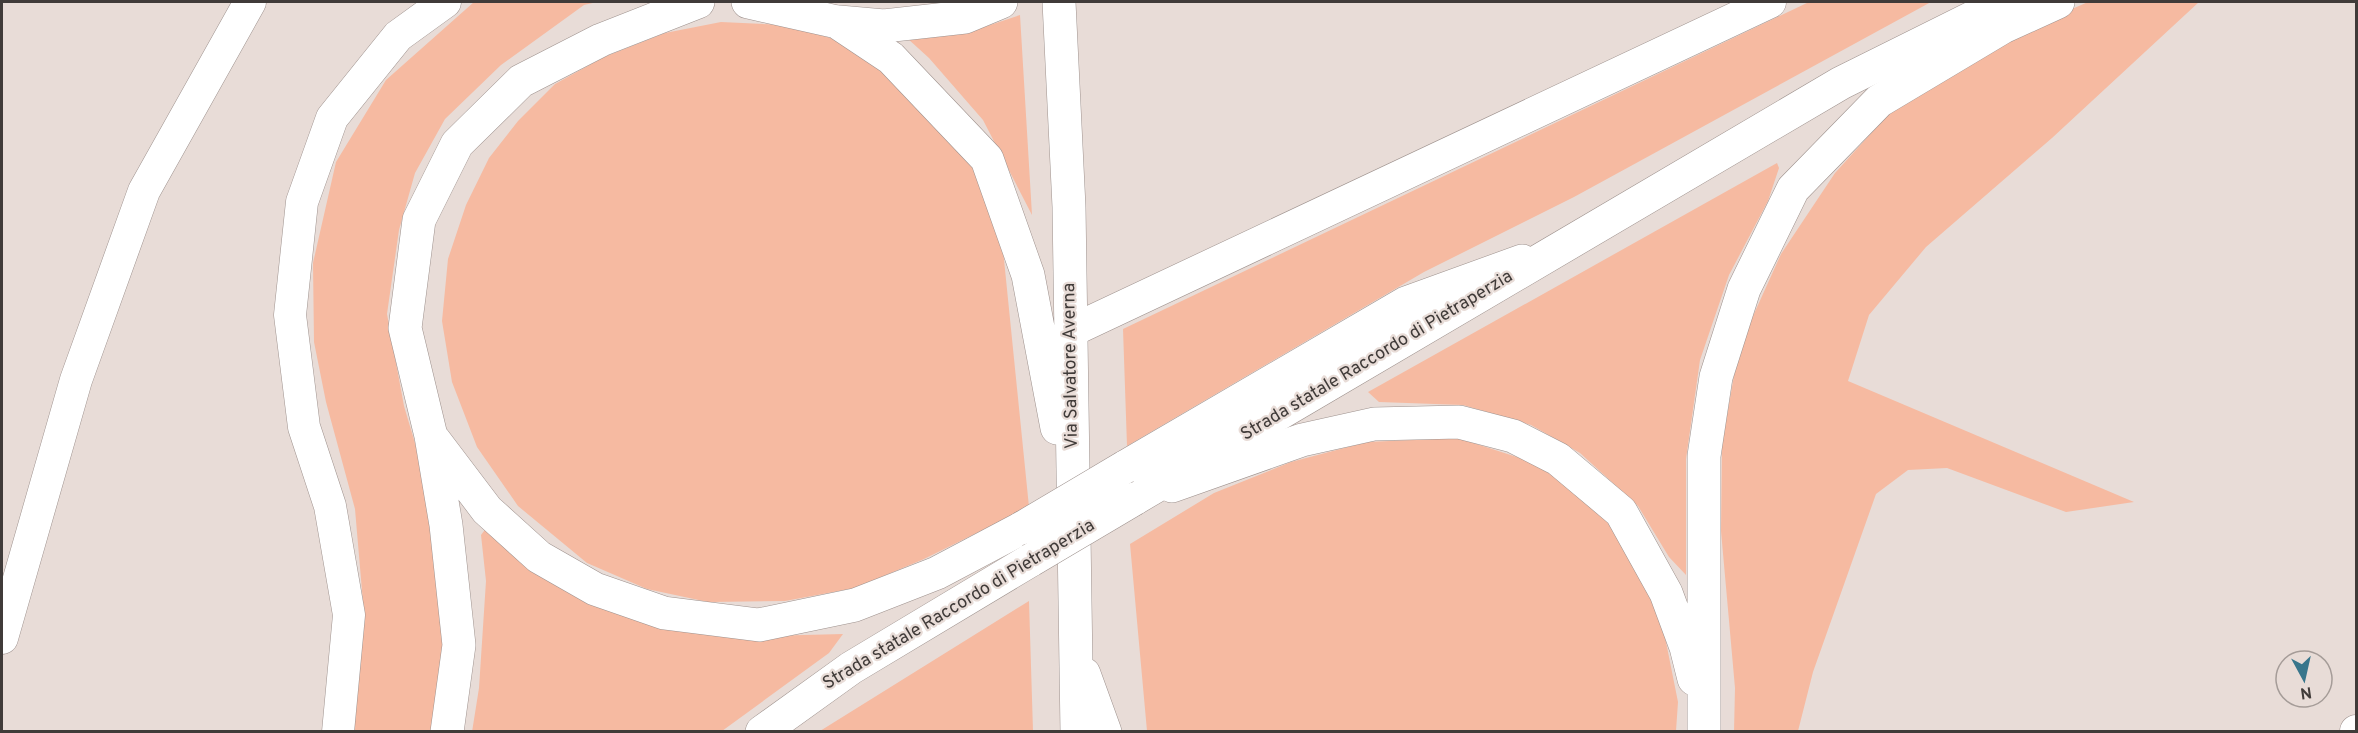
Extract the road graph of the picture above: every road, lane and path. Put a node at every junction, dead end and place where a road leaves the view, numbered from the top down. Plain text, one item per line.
1 (250, 2) edge
2 (445, 2) edge
3 (698, 2) edge
4 (748, 2) edge
5 (1001, 2) edge
6 (1059, 2) edge
7 (1770, 2) edge
8 (2004, 2) edge
9 (2058, 2) edge
10 (837, 22) junction
11 (1558, 248) junction
12 (1071, 331) junction
13 (431, 436) junction
14 (1134, 499) junction
15 (1073, 514) junction
16 (2, 638) edge
17 (1076, 651) junction
18 (1705, 727) edge
19 (338, 732) edge
20 (447, 732) edge
21 (762, 732) edge
22 (1077, 732) edge
23 (1105, 732) edge

1 - 16 street
2 - 19 street
3 - 13 main road
4 - 10 main road
5 - 10 main road
6 - 12 main road, Via Salvatore Averna
7 - 12 street
8 - 11 main road, Strada statale Raccordo di Pietraperzia
9 - 18 main road
10 - 15 main road
11 - 13 main road, bridge
11 - 14 main road, Strada statale Raccordo di Pietraperzia
12 - 15 main road, Via Salvatore Averna
13 - 20 main road
14 - 18 main road
14 - 21 main road, Strada statale Raccordo di Pietraperzia, bridge
15 - 17 main road, Via Salvatore Averna
17 - 22 main road, Via Salvatore Averna
17 - 23 main road

